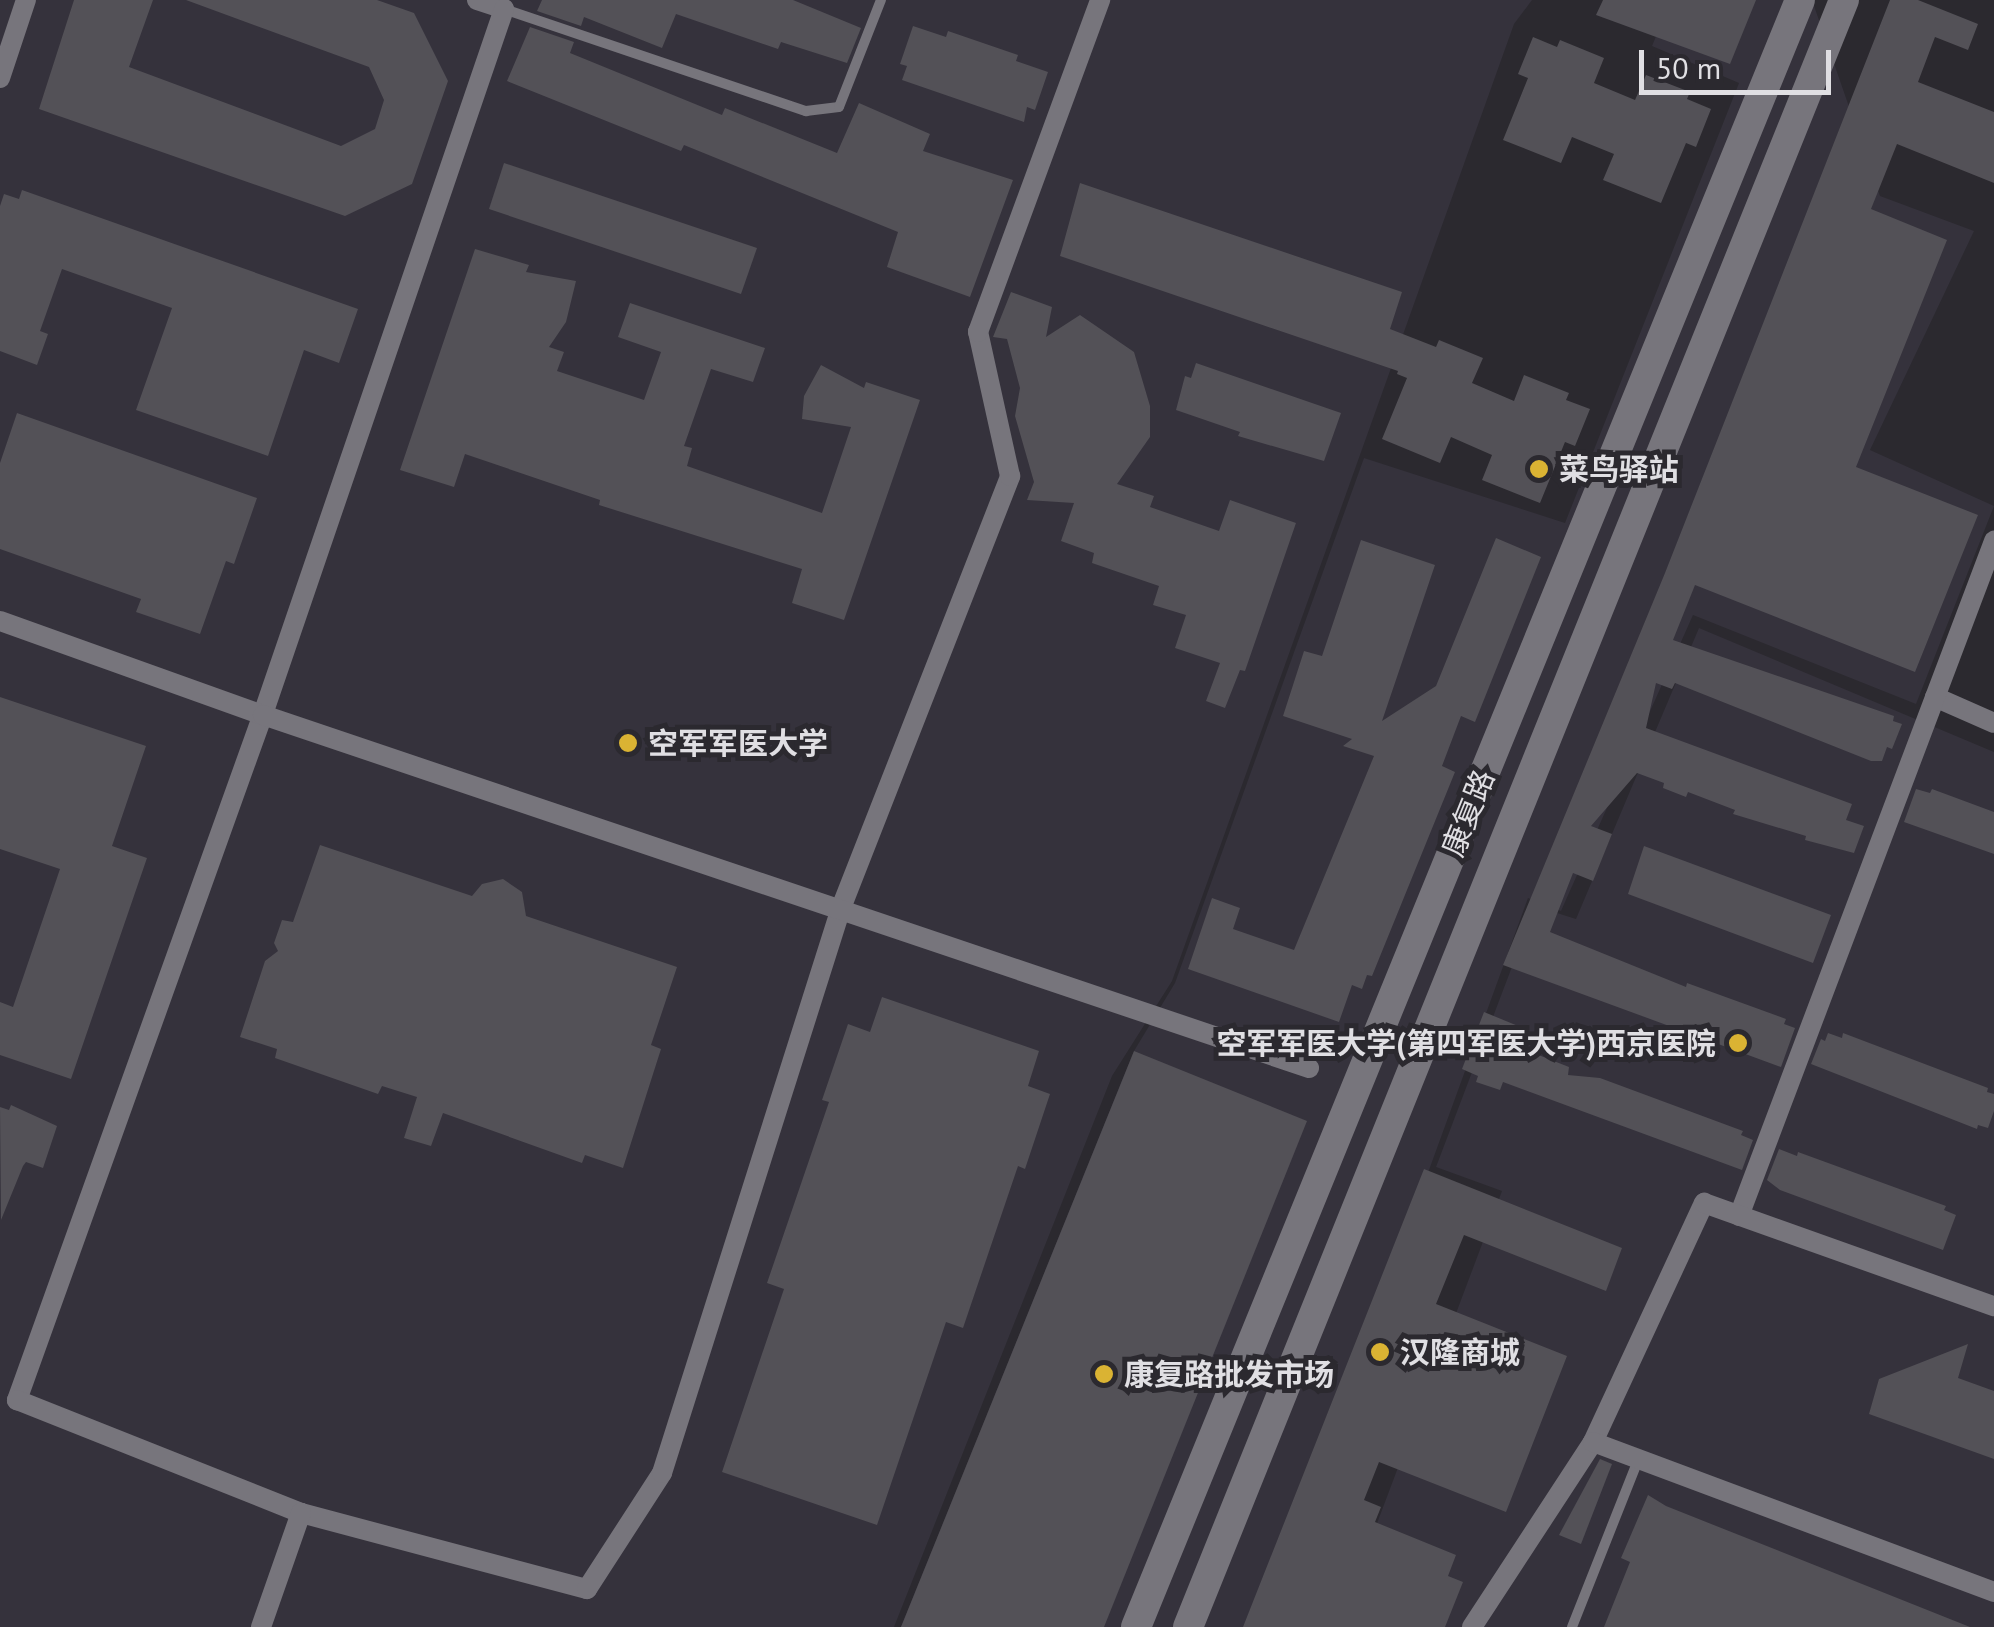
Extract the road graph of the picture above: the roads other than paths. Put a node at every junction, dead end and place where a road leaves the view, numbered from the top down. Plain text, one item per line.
1 (26, 0) edge
2 (477, 0) edge
3 (881, 0) edge
4 (1100, 0) edge
5 (1800, 0) edge
6 (1844, 0) edge
7 (504, 10) junction
8 (0, 78) edge
9 (1994, 541) edge
10 (0, 621) edge
11 (1935, 697) junction
12 (263, 715) junction
13 (1994, 722) edge
14 (842, 908) junction
15 (1308, 1068) dead end
16 (1739, 1216) junction
17 (1994, 1306) edge
18 (1593, 1442) junction
19 (1638, 1459) junction
20 (301, 1512) junction
21 (1994, 1592) edge
22 (261, 1627) edge
23 (1136, 1627) edge
24 (1188, 1627) edge
25 (1472, 1627) edge
26 (1572, 1627) edge

1 - 8 street
2 - 7 street
3 - 7 lane
4 - 14 street
5 - 23 main road, 康复路
6 - 24 main road, 康复路
7 - 12 street
9 - 11 street
10 - 12 street
11 - 13 street
11 - 16 street
12 - 14 street
12 - 20 street
14 - 15 street
14 - 20 street
16 - 17 street
16 - 18 street
18 - 19 street
18 - 25 street
19 - 21 street
19 - 26 lane
20 - 22 street

